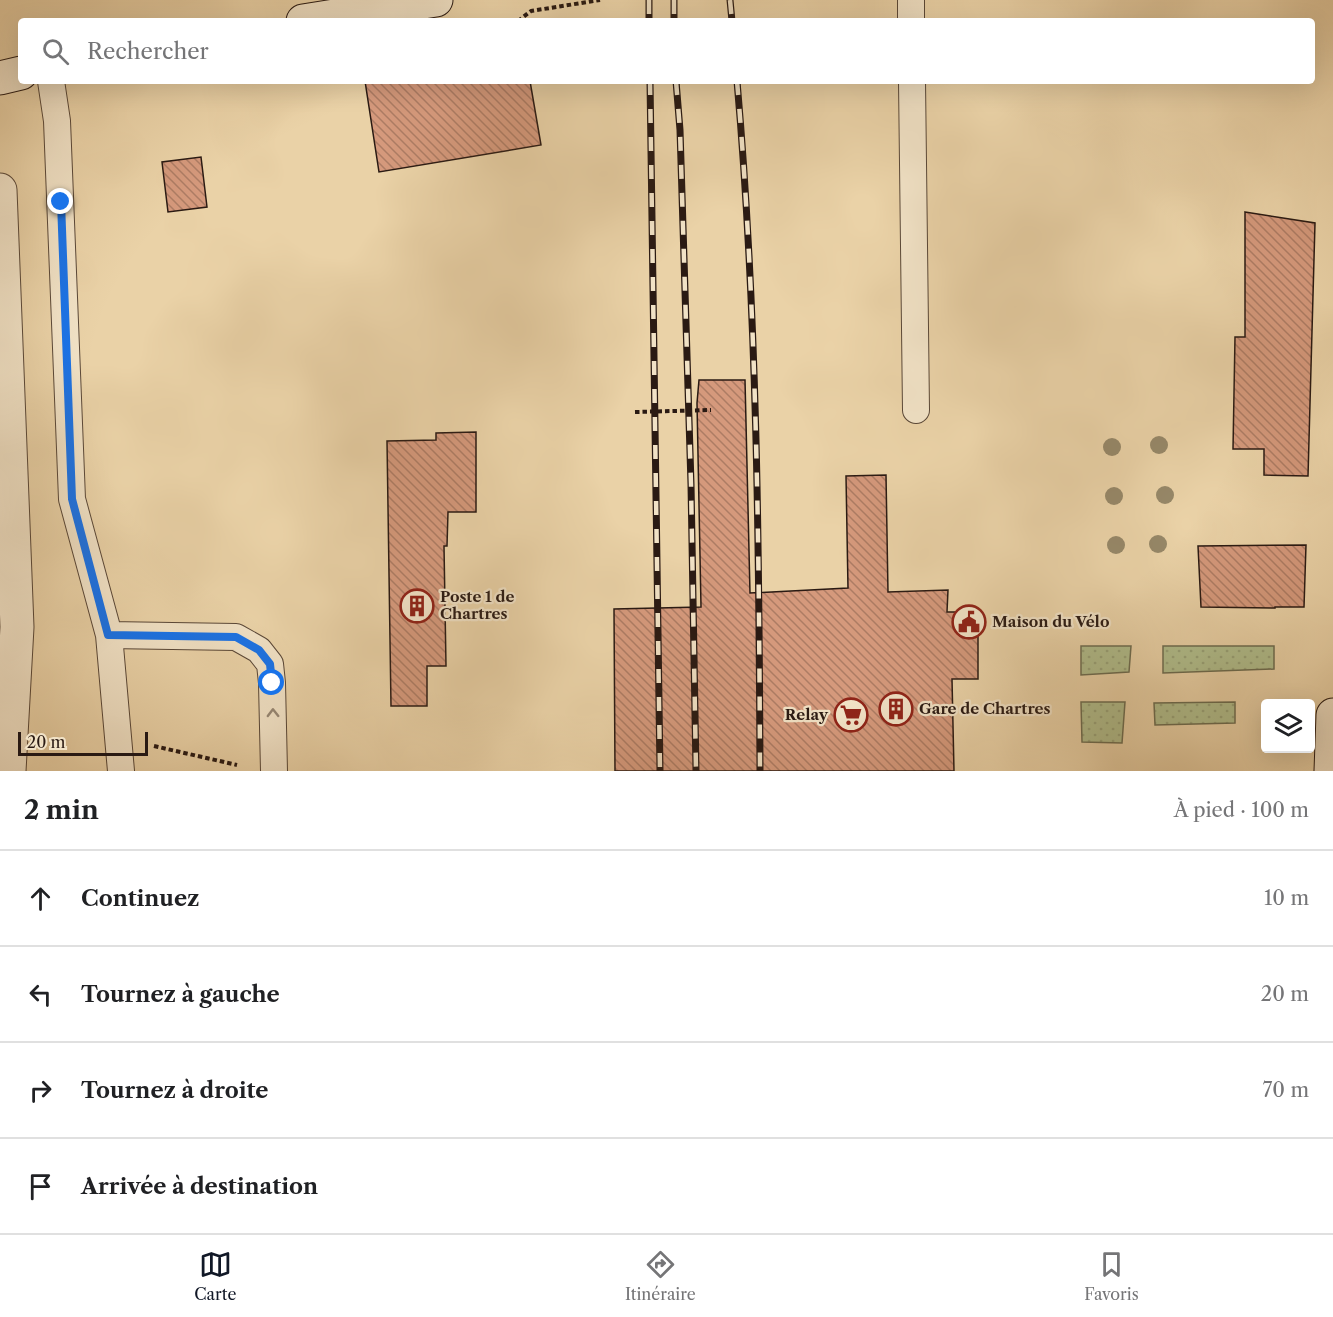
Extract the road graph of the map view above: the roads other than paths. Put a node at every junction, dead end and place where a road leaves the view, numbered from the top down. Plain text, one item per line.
1 (436, 0) edge
2 (911, 0) edge
3 (322, 18) edge
4 (912, 18) edge
5 (18, 74) edge
6 (0, 78) edge
7 (51, 84) edge
8 (912, 84) edge
9 (0, 190) edge
10 (916, 410) dead end
11 (108, 635) junction
12 (1333, 715) edge
13 (9, 771) edge
14 (121, 771) edge
15 (274, 771) edge
16 (1330, 771) edge

1 - 3 street
2 - 4 lane
5 - 6 street
7 - 11 lane
8 - 10 lane
9 - 13 street
11 - 14 lane
15 -> 11 lane
12 - 16 street

